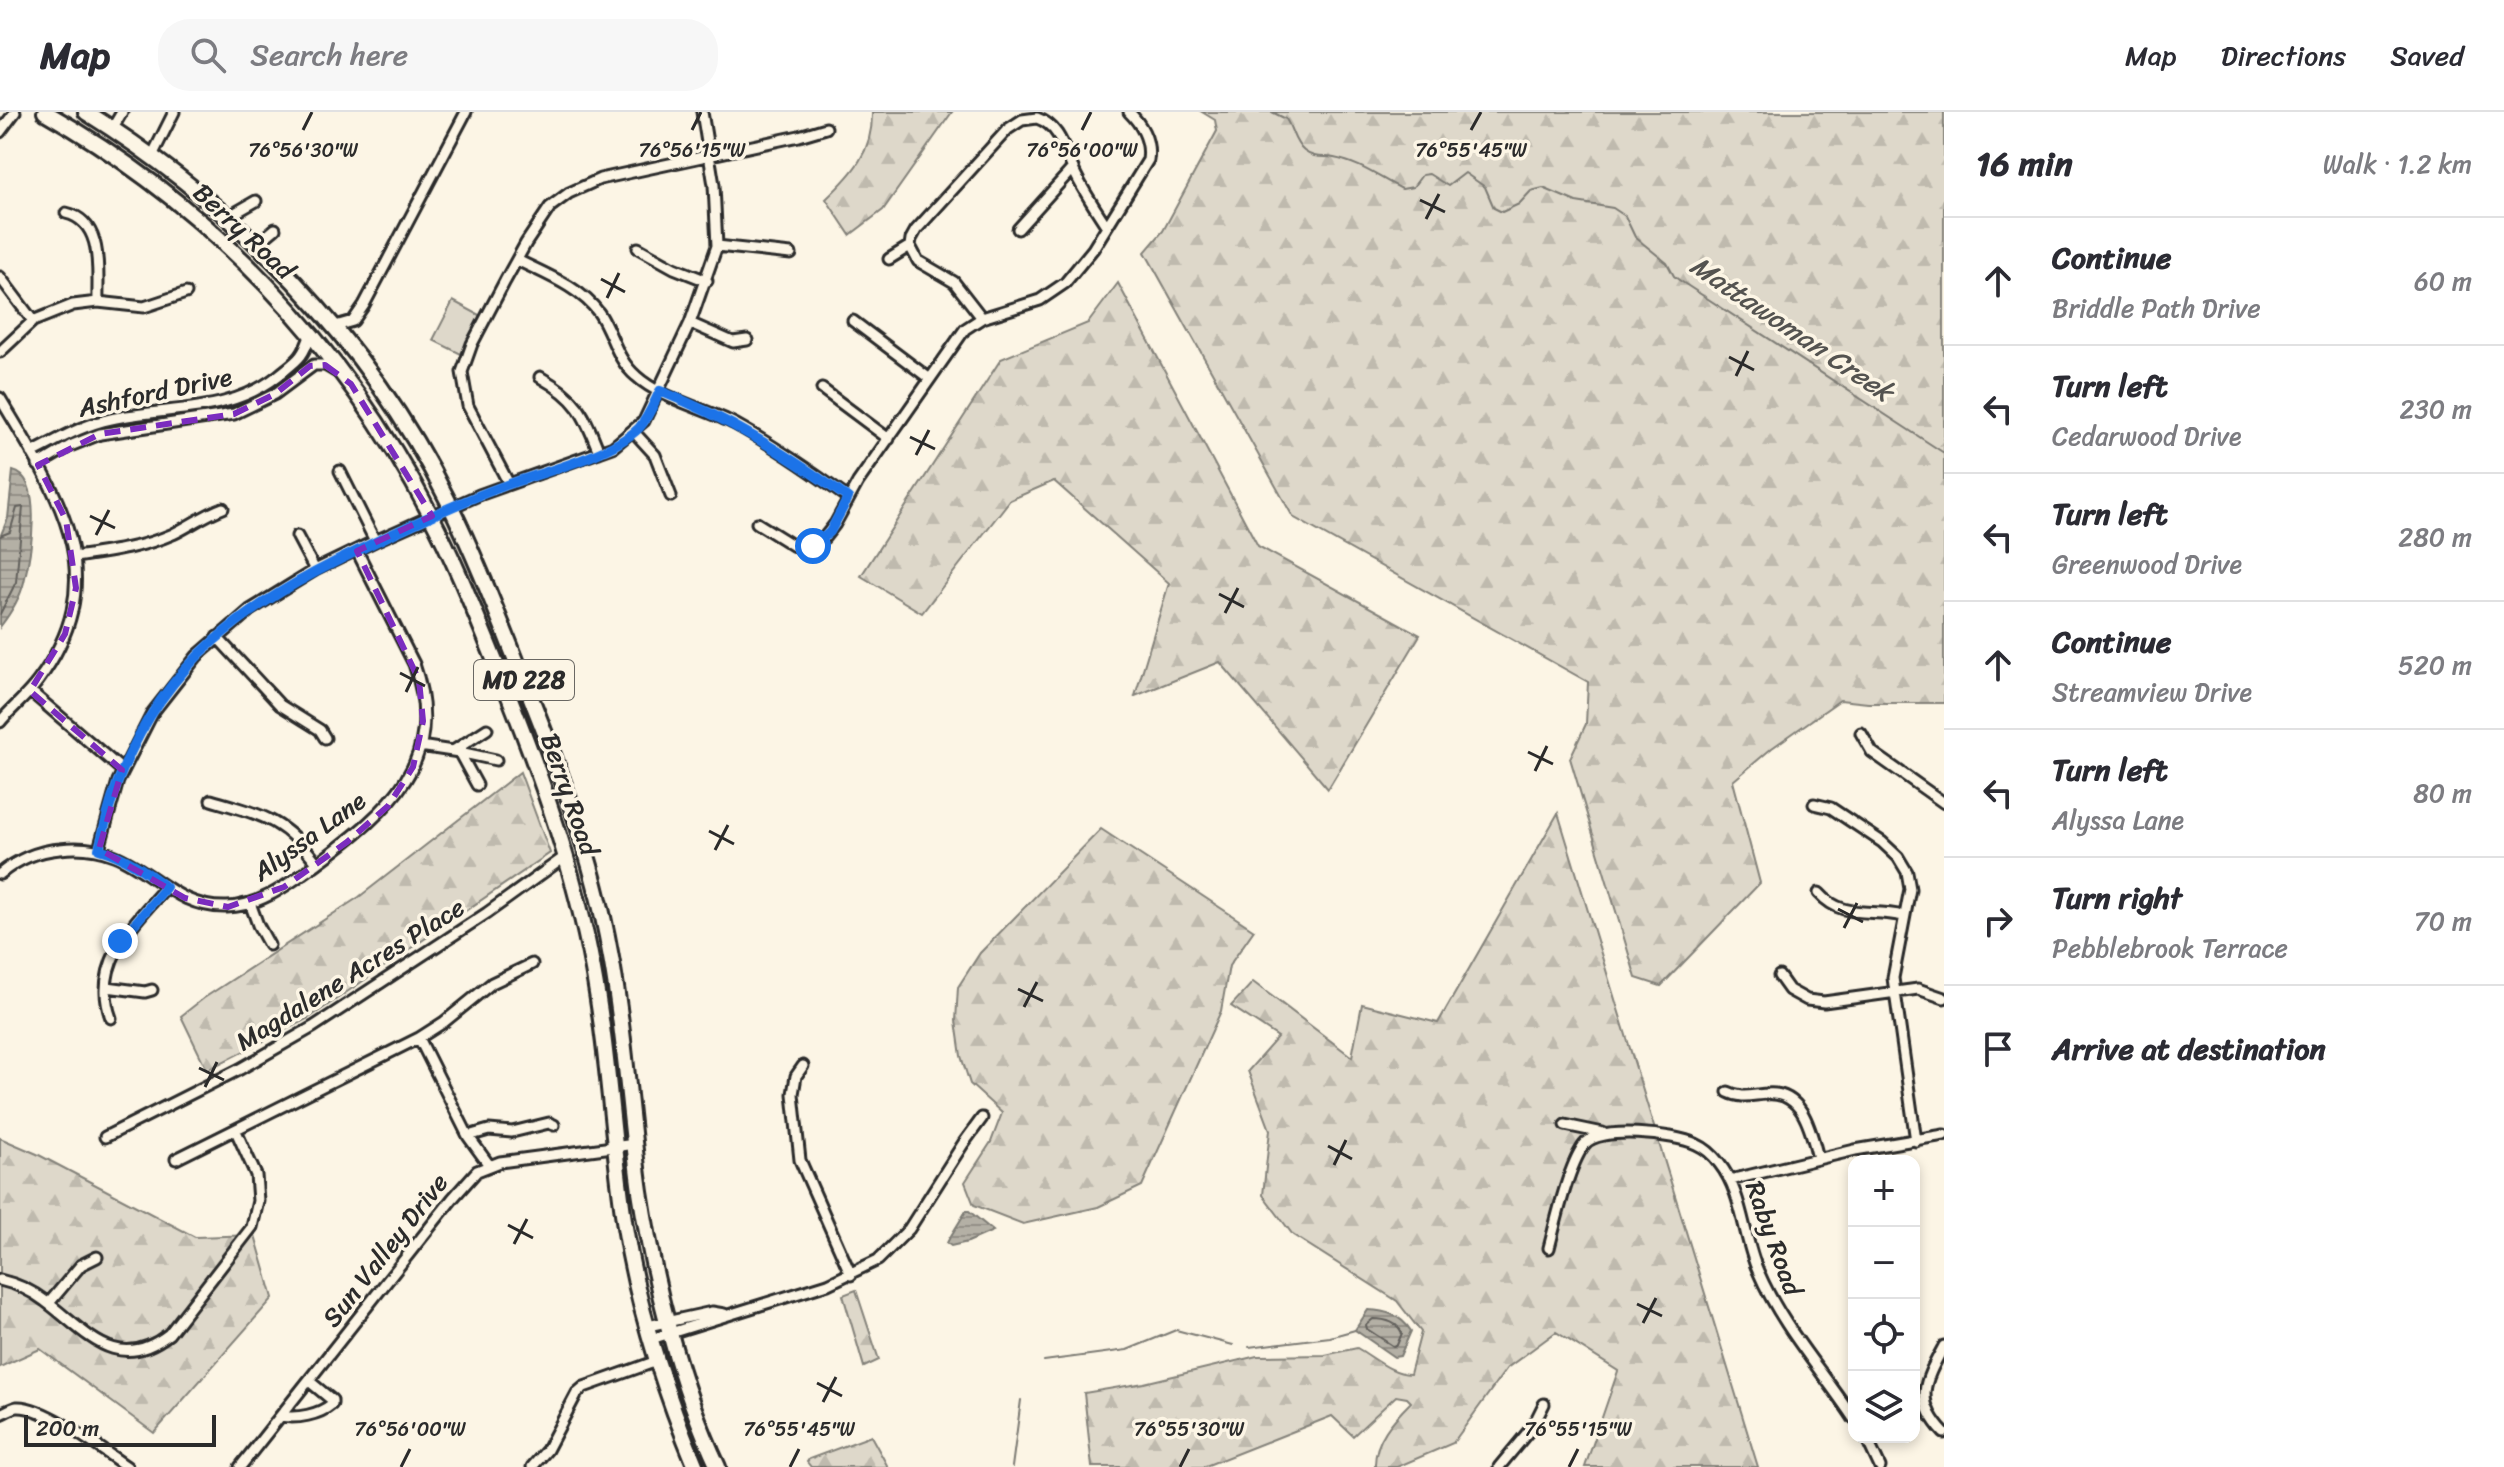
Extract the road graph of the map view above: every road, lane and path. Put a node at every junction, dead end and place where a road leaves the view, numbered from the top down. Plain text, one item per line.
1 (15, 112) edge
2 (45, 112) edge
3 (87, 112) edge
4 (122, 112) edge
5 (174, 112) edge
6 (466, 112) edge
7 (702, 112) edge
8 (1129, 112) edge
9 (826, 128) dead end
10 (112, 129) junction
11 (0, 132) edge
12 (709, 155) junction
13 (152, 156) junction
14 (1073, 168) junction
15 (256, 201) dead end
16 (66, 213) dead end
17 (228, 217) junction
18 (1106, 225) junction
19 (275, 229) dead end
20 (1018, 229) dead end
21 (257, 244) junction
22 (717, 246) junction
23 (910, 246) junction
24 (638, 248) dead end
25 (791, 254) dead end
26 (889, 259) dead end
27 (517, 260) junction
28 (0, 277) edge
29 (707, 281) junction
30 (186, 293) dead end
31 (98, 302) junction
32 (982, 318) junction
33 (33, 321) junction
34 (853, 321) dead end
35 (690, 323) junction
36 (332, 327) junction
37 (311, 333) junction
38 (747, 340) dead end
39 (0, 352) edge
40 (346, 377) junction
41 (540, 377) dead end
42 (930, 379) junction
43 (822, 389) dead end
44 (660, 391) junction
45 (0, 398) edge
46 (634, 432) junction
47 (889, 439) junction
48 (599, 452) junction
49 (32, 453) junction
50 (38, 465) junction
51 (340, 471) dead end
52 (509, 484) junction
53 (671, 496) dead end
54 (848, 498) junction
55 (451, 507) junction
56 (223, 508) dead end
57 (432, 516) junction
58 (757, 523) dead end
59 (297, 536) dead end
60 (375, 541) junction
61 (357, 551) junction
62 (75, 557) junction
63 (315, 570) junction
64 (217, 637) junction
65 (30, 691) junction
66 (0, 722) edge
67 (487, 729) dead end
68 (1861, 733) dead end
69 (325, 738) dead end
70 (420, 746) junction
71 (456, 752) junction
72 (496, 760) dead end
73 (122, 770) junction
74 (477, 785) dead end
75 (211, 800) dead end
76 (1944, 803) edge
77 (1814, 804) dead end
78 (99, 849) junction
79 (566, 856) junction
80 (317, 863) junction
81 (0, 874) edge
82 (166, 887) junction
83 (1819, 893) dead end
84 (250, 903) junction
85 (1903, 916) junction
86 (269, 945) dead end
87 (532, 964) dead end
88 (1779, 976) dead end
89 (107, 987) junction
90 (152, 990) dead end
91 (1896, 992) junction
92 (1944, 998) edge
93 (111, 1018) dead end
94 (419, 1038) junction
95 (803, 1066) dead end
96 (1728, 1092) dead end
97 (982, 1118) dead end
98 (554, 1125) dead end
99 (1565, 1125) dead end
100 (236, 1131) junction
101 (1607, 1134) junction
102 (1944, 1135) edge
103 (468, 1136) junction
104 (105, 1137) dead end
105 (1916, 1141) junction
106 (635, 1144) junction
107 (615, 1146) junction
108 (1818, 1158) junction
109 (176, 1159) dead end
110 (489, 1165) junction
111 (1730, 1180) junction
112 (1549, 1248) dead end
113 (97, 1257) dead end
114 (851, 1275) junction
115 (0, 1280) edge
116 (49, 1303) junction
117 (669, 1327) junction
118 (650, 1332) junction
119 (1944, 1346) edge
120 (657, 1361) junction
121 (309, 1381) junction
122 (1544, 1404) dead end
123 (1848, 1411) edge
124 (0, 1414) edge
125 (281, 1416) junction
126 (1944, 1433) edge
127 (1869, 1443) edge
128 (113, 1463) edge
129 (127, 1467) edge
130 (240, 1467) edge
131 (532, 1467) edge
132 (696, 1467) edge
133 (718, 1467) edge
134 (1499, 1467) edge
135 (1880, 1467) edge

1 - 11 street
2 - 37 highway, Berry Road / MD 228
3 - 10 highway, Berry Road / MD 228
4 - 10 street
5 - 13 street
6 - 36 street
7 - 12 street
8 - 18 street
9 - 12 street
10 - 13 highway, Berry Road / MD 228
12 - 22 street
12 - 27 street
13 - 17 highway, Berry Road / MD 228
14 - 18 street
14 - 20 street
14 - 23 street
15 - 17 street
16 - 31 street
17 - 21 highway, Berry Road / MD 228
18 - 32 street
19 - 21 street
21 - 36 highway, Berry Road / MD 228
22 - 25 street
22 - 29 street
23 - 26 street
23 - 32 street
24 - 29 street
27 - 44 street
27 - 52 street
28 - 33 street
29 - 35 street
30 - 31 street
31 - 33 street
32 - 42 street
33 - 39 street
34 - 42 street
35 - 38 street
35 - 44 street
36 - 55 highway, Berry Road / MD 228
37 - 40 highway, Berry Road / MD 228
37 - 49 street, Ashford Drive
40 - 50 street, Ashford Drive
40 - 57 highway, Berry Road / MD 228
41 - 48 street
42 - 47 street
43 - 47 street
44 - 46 street
44 - 54 street
45 - 49 street
46 - 48 street
46 - 53 street
47 - 54 street
48 - 52 street
49 - 50 street
50 - 62 street
51 - 60 street
52 - 55 street
54 - 58 street
55 - 57 street
55 - 106 highway, Berry Road / MD 228
56 - 62 street
57 - 60 street
57 - 79 highway, Berry Road / MD 228
59 - 63 street
60 - 61 street
61 - 63 street
61 - 70 street, Alyssa Lane
62 - 65 street
63 - 64 street
64 - 69 street
64 - 73 street
65 - 66 street
65 - 73 street
67 - 71 street
68 - 76 street
70 - 71 street
70 - 80 street, Alyssa Lane
71 - 72 street
71 - 74 street
73 - 78 street
75 - 80 street
77 - 85 street
78 - 81 street, Alyssa Lane
78 - 82 street, Alyssa Lane
79 - 104 street, Magdalene Acres Place
79 - 107 highway, Berry Road / MD 228
80 - 84 street, Alyssa Lane
82 - 84 street, Alyssa Lane
82 - 89 street
83 - 85 street
84 - 86 street
85 - 91 street
87 - 94 street
88 - 91 street
89 - 90 street
89 - 93 street
91 - 92 street
91 - 105 street
94 - 100 street
94 - 103 street
95 - 114 street
96 - 108 street
97 - 114 street
98 - 103 street
99 - 101 street, Raby Road
100 - 109 street
100 - 116 street
101 - 111 street, Raby Road
101 - 112 street
102 - 105 street
103 - 110 street
105 - 108 street
106 - 107 street
106 - 117 highway, Berry Road / MD 228
107 - 110 street
107 - 118 highway, Berry Road / MD 228
108 - 111 street
110 - 121 street, Sun Valley Drive
111 - 123 street, Raby Road
113 - 116 street
114 - 117 street
115 - 116 street
117 - 118 street
117 - 133 highway, Berry Road / MD 228
118 - 120 highway, Berry Road / MD 228
119 - 126 street
120 - 131 street
120 - 132 highway, Berry Road / MD 228
121 - 125 street, Sun Valley Drive
121 - 125 street
122 - 134 street
124 - 128 street
125 - 130 street, Sun Valley Drive
127 - 135 street
128 - 129 street

